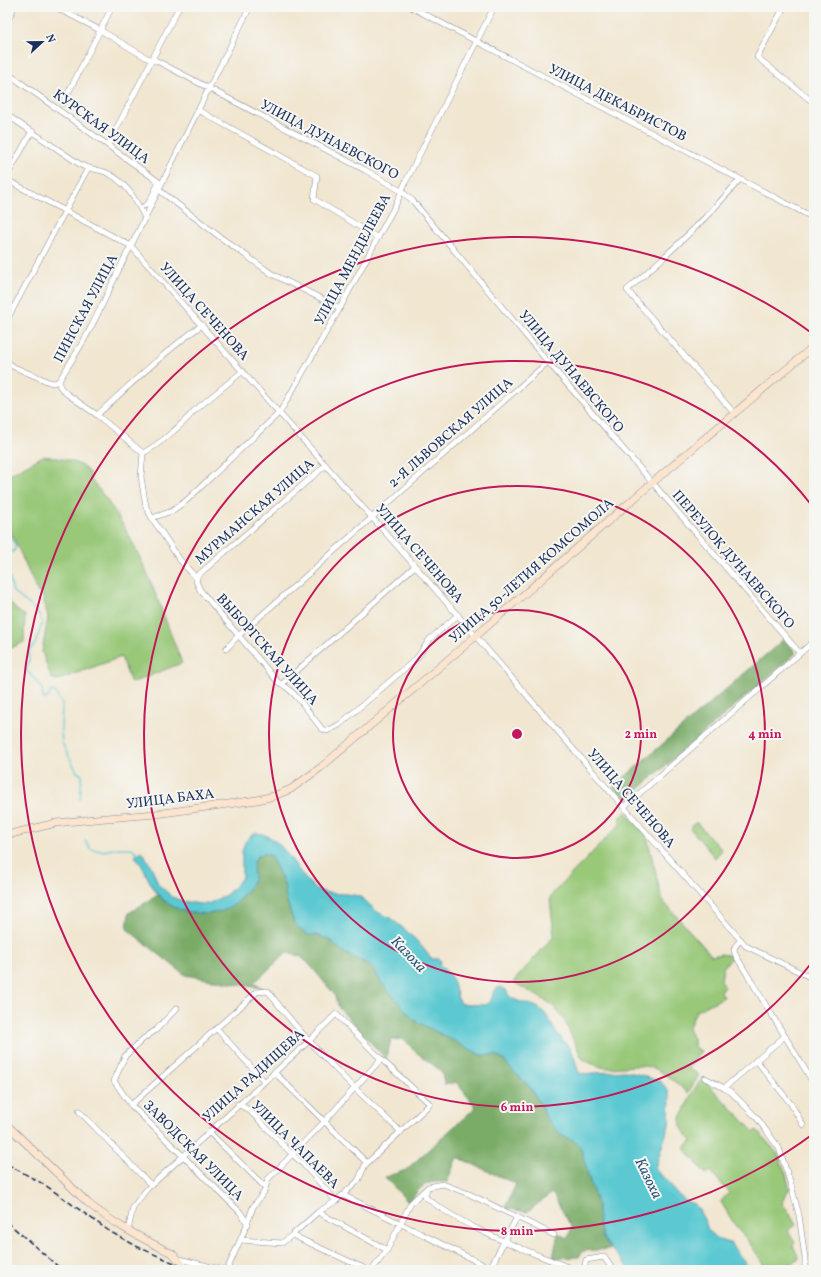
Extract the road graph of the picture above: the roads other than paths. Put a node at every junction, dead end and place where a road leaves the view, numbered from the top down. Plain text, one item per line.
1 (14, 7) edge
2 (55, 7) edge
3 (112, 7) edge
4 (179, 7) edge
5 (250, 7) edge
6 (411, 7) edge
7 (494, 7) edge
8 (784, 7) edge
9 (7, 22) edge
10 (100, 30) junction
11 (476, 42) junction
12 (152, 59) junction
13 (7, 73) edge
14 (209, 88) junction
15 (62, 103) dead end
16 (814, 103) edge
17 (198, 110) junction
18 (7, 115) edge
19 (32, 131) junction
20 (108, 145) junction
21 (88, 168) junction
22 (7, 176) edge
23 (740, 179) junction
24 (7, 180) edge
25 (159, 190) junction
26 (401, 191) junction
27 (144, 206) dead end
28 (64, 211) junction
29 (145, 218) junction
30 (814, 218) edge
31 (378, 238) junction
32 (131, 246) junction
33 (340, 308) junction
34 (7, 320) edge
35 (202, 325) junction
36 (814, 346) edge
37 (7, 362) edge
38 (548, 362) junction
39 (243, 371) junction
40 (59, 381) junction
41 (280, 412) junction
42 (734, 413) junction
43 (97, 415) junction
44 (143, 453) junction
45 (326, 465) junction
46 (652, 483) junction
47 (372, 517) junction
48 (152, 518) junction
49 (415, 566) junction
50 (197, 578) junction
51 (458, 615) junction
52 (238, 636) junction
53 (476, 636) junction
54 (814, 641) edge
55 (226, 649) dead end
56 (798, 651) dead end
57 (283, 683) junction
58 (257, 800) joint
59 (624, 807) junction
60 (7, 835) edge
61 (742, 940) junction
62 (814, 979) edge
63 (177, 1008) dead end
64 (217, 1029) junction
65 (785, 1036) junction
66 (309, 1041) junction
67 (381, 1059) junction
68 (756, 1060) junction
69 (274, 1072) junction
70 (705, 1078) dead end
71 (264, 1080) junction
72 (814, 1084) edge
73 (724, 1088) junction
74 (355, 1089) junction
75 (238, 1104) junction
76 (131, 1105) junction
77 (79, 1111) dead end
78 (324, 1122) junction
79 (7, 1125) edge
80 (804, 1125) dead end
81 (209, 1132) junction
82 (401, 1132) junction
83 (184, 1154) junction
84 (292, 1154) junction
85 (367, 1164) junction
86 (151, 1185) junction
87 (265, 1187) junction
88 (428, 1187) junction
89 (343, 1195) junction
90 (336, 1201) junction
91 (318, 1212) junction
92 (517, 1217) junction
93 (400, 1223) junction
94 (248, 1224) junction
95 (128, 1231) junction
96 (554, 1234) dead end
97 (292, 1235) junction
98 (241, 1240) junction
99 (505, 1241) junction
100 (387, 1250) junction
101 (179, 1259) junction
102 (491, 1269) edge
103 (189, 1270) edge
104 (225, 1270) edge
105 (368, 1270) edge
106 (372, 1270) edge
107 (575, 1270) edge
108 (584, 1270) edge
109 (613, 1270) edge
110 (805, 1270) edge

1 - 9 street
2 - 10 street, УЛИЦА ДУНАЕВСКОГО
3 - 10 street
4 - 12 street
5 - 14 street, ПИНСКАЯ УЛИЦА
6 - 11 street, УЛИЦА ДЕКАБРИСТОВ
7 - 11 street, УЛИЦА МЕНДЕЛЕЕВА
8 - 16 street
10 - 12 street, УЛИЦА ДУНАЕВСКОГО
10 - 15 street
11 - 23 street, УЛИЦА ДЕКАБРИСТОВ
11 - 26 street, УЛИЦА МЕНДЕЛЕЕВА
12 - 14 street, УЛИЦА ДУНАЕВСКОГО
12 - 20 street
13 - 20 street, КУРСКАЯ УЛИЦА
14 - 17 street, ПИНСКАЯ УЛИЦА
14 - 26 street, УЛИЦА ДУНАЕВСКОГО
17 - 25 street, ПИНСКАЯ УЛИЦА
17 - 31 street
18 - 19 street
19 - 21 street
19 - 22 street
20 - 27 street, КУРСКАЯ УЛИЦА
21 - 28 street
21 - 29 street
23 - 30 street, УЛИЦА ДЕКАБРИСТОВ
23 - 42 street
24 - 28 street, УЛИЦА СЕЧЕНОВА
25 - 29 street, ПИНСКАЯ УЛИЦА
25 - 33 street
26 - 31 street, УЛИЦА МЕНДЕЛЕЕВА
26 - 38 street, УЛИЦА ДУНАЕВСКОГО
28 - 32 street, УЛИЦА СЕЧЕНОВА
28 - 34 street
29 - 32 street, ПИНСКАЯ УЛИЦА
31 - 33 street, УЛИЦА МЕНДЕЛЕЕВА
32 - 35 street, УЛИЦА СЕЧЕНОВА
32 - 40 street, ПИНСКАЯ УЛИЦА
33 - 41 street, УЛИЦА МЕНДЕЛЕЕВА
35 - 39 street, УЛИЦА СЕЧЕНОВА
35 - 43 street
36 - 42 main road, УЛИЦА 50-ЛЕТИЯ КОМСОМОЛА
37 - 40 street
38 - 46 street, УЛИЦА ДУНАЕВСКОГО
38 - 47 street, 2-Я ЛЬВОВСКАЯ УЛИЦА
39 - 41 street, УЛИЦА СЕЧЕНОВА
39 - 44 street
40 - 43 street
41 - 45 street, УЛИЦА СЕЧЕНОВА
41 - 48 street, УЛИЦА МЕНДЕЛЕЕВА
42 - 46 main road, УЛИЦА 50-ЛЕТИЯ КОМСОМОЛА
43 - 44 street
44 - 48 street, ВЫБОРГСКАЯ УЛИЦА
45 - 47 street, УЛИЦА СЕЧЕНОВА
45 - 50 street, МУРМАНСКАЯ УЛИЦА
46 - 53 main road, УЛИЦА 50-ЛЕТИЯ КОМСОМОЛА
46 - 56 street, ПЕРЕУЛОК ДУНАЕВСКОГО
47 - 49 street, УЛИЦА СЕЧЕНОВА
47 - 52 street, 2-Я ЛЬВОВСКАЯ УЛИЦА
48 - 50 street, ВЫБОРГСКАЯ УЛИЦА
49 - 51 street, УЛИЦА СЕЧЕНОВА
49 - 57 street
50 - 52 street, ВЫБОРГСКАЯ УЛИЦА
51 - 53 street, УЛИЦА СЕЧЕНОВА
51 - 57 street, ВЫБОРГСКАЯ УЛИЦА
52 - 55 street, 2-Я ЛЬВОВСКАЯ УЛИЦА
52 - 57 street, ВЫБОРГСКАЯ УЛИЦА
53 - 58 main road, УЛИЦА 50-ЛЕТИЯ КОМСОМОЛА
53 - 59 street, УЛИЦА СЕЧЕНОВА
54 - 59 street
58 - 60 main road, УЛИЦА БАХА
59 - 61 street, УЛИЦА СЕЧЕНОВА
61 - 62 street, УЛИЦА СЕЧЕНОВА
61 - 65 street
63 - 76 street
64 - 66 street, ЗАВОДСКАЯ УЛИЦА
64 - 71 street
64 - 76 street, ЗАВОДСКАЯ УЛИЦА
65 - 68 street
65 - 72 street
66 - 67 street, УЛИЦА РАДИЩЕВА
66 - 69 street, УЛИЦА РАДИЩЕВА
66 - 74 street
67 - 74 street
67 - 82 street
68 - 73 street
68 - 80 street
69 - 71 street, УЛИЦА РАДИЩЕВА
69 - 78 street
70 - 73 street
71 - 75 street, УЛИЦА РАДИЩЕВА
73 - 110 street
74 - 78 street
74 - 82 street
75 - 81 street, УЛИЦА РАДИЩЕВА
75 - 84 street, УЛИЦА ЧАПАЕВА
76 - 83 street, ЗАВОДСКАЯ УЛИЦА
77 - 86 street
78 - 84 street
78 - 85 street
79 - 95 main road
81 - 83 street, УЛИЦА РАДИЩЕВА
81 - 87 street
82 - 85 street
83 - 86 street, УЛИЦА РАДИЩЕВА
83 - 94 street, ЗАВОДСКАЯ УЛИЦА
84 - 87 street
84 - 90 street, УЛИЦА ЧАПАЕВА
85 - 89 street
86 - 95 street, УЛИЦА РАДИЩЕВА
87 - 94 street
88 - 92 street
88 - 93 street
88 - 99 street
89 - 90 street
89 - 93 street
90 - 91 street
91 - 97 street
91 - 100 street
92 - 96 street
92 - 99 street
93 - 100 street
93 - 102 street
94 - 98 street
95 - 101 main road
97 - 98 street
97 - 105 street
98 - 104 street
99 - 102 street
99 - 107 street
100 - 106 street
101 - 103 main road
101 - 104 street
108 - 109 street

